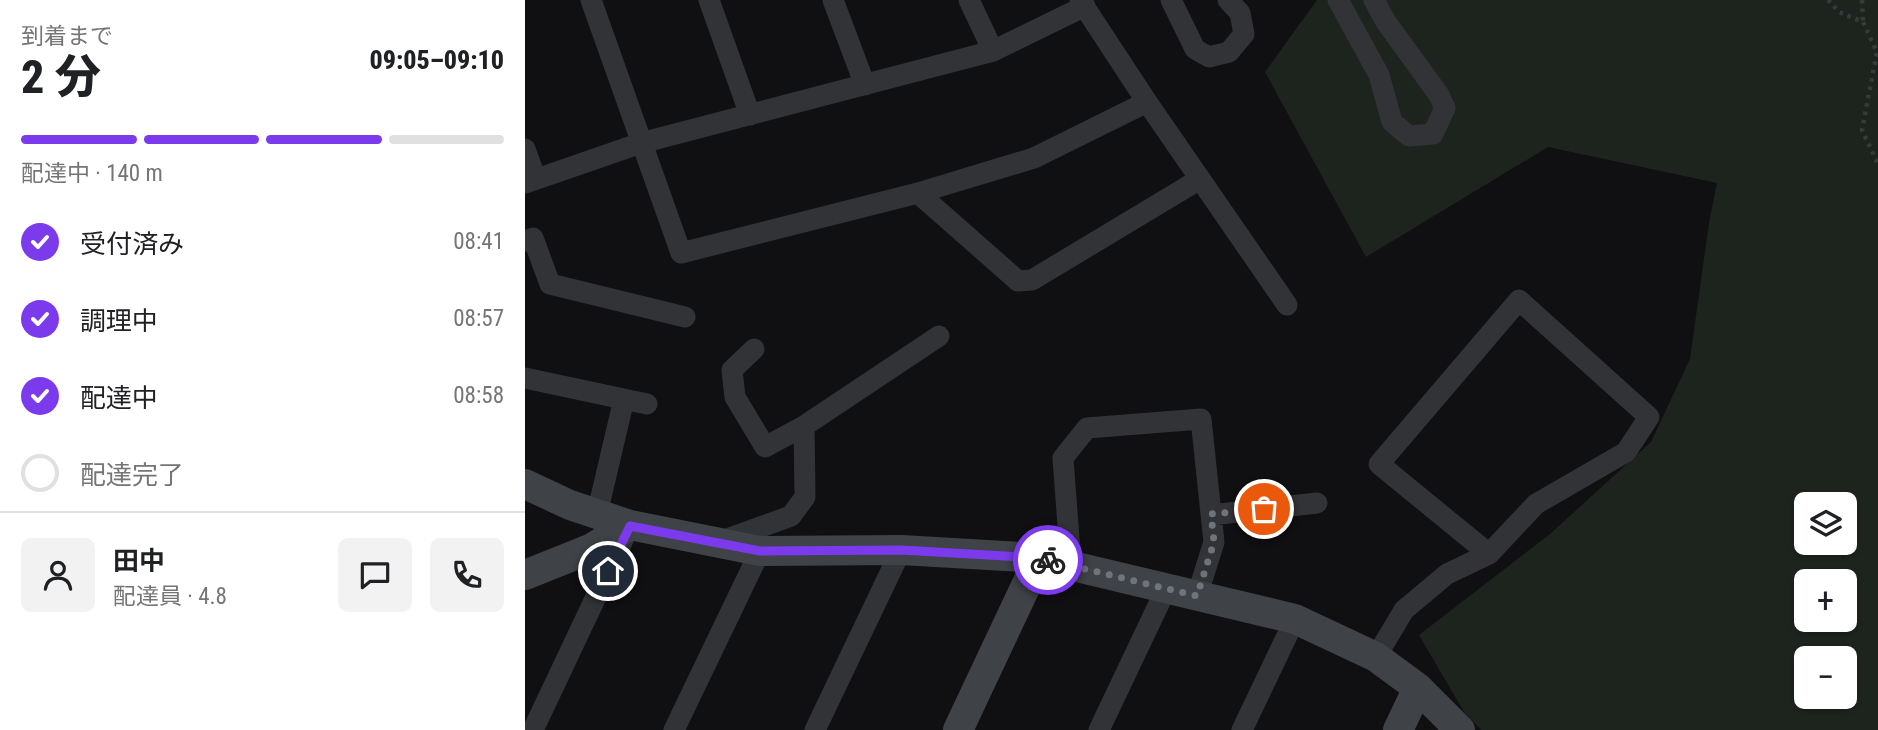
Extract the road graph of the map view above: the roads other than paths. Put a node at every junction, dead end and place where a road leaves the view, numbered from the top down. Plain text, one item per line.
1 (591, 0) edge
2 (709, 0) edge
3 (833, 0) edge
4 (969, 0) edge
5 (1171, 0) edge
6 (1228, 0) edge
7 (1338, 0) edge
8 (1374, 0) edge
9 (1083, 3) edge
10 (993, 51) junction
11 (865, 85) junction
12 (1147, 102) junction
13 (750, 115) junction
14 (641, 144) junction
15 (525, 149) edge
16 (1200, 178) junction
17 (531, 181) edge
18 (918, 193) junction
19 (525, 242) edge
20 (1287, 305) dead end
21 (685, 317) dead end
22 (939, 336) dead end
23 (754, 349) dead end
24 (525, 379) edge
25 (624, 399) junction
26 (647, 404) dead end
27 (804, 426) junction
28 (525, 484) edge
29 (1317, 503) dead end
30 (597, 514) junction
31 (1211, 514) junction
32 (630, 526) junction
33 (719, 542) junction
34 (901, 550) junction
35 (760, 551) junction
36 (1489, 554) junction
37 (1039, 558) junction
38 (1071, 566) junction
39 (525, 575) edge
40 (1166, 589) junction
41 (1197, 596) junction
42 (1295, 619) junction
43 (1376, 656) junction
44 (1418, 688) junction
45 (533, 730) edge
46 (674, 730) edge
47 (815, 730) edge
48 (958, 730) edge
49 (1099, 730) edge
50 (1242, 730) edge
51 (1398, 730) edge
52 (1460, 730) edge

1 - 14 street
2 - 13 street
3 - 11 street
4 - 10 street
5 - 6 street
7 - 8 street
9 - 10 street
9 - 12 street
10 - 11 street
11 - 13 street
12 - 16 street
12 - 18 street
13 - 14 street
14 - 17 street
14 - 18 street
15 - 17 street
16 - 18 street
16 - 20 street
19 - 21 street
22 - 27 street
23 - 27 street
24 - 25 street
25 - 26 street
25 - 30 street
27 - 33 street
28 - 30 street
29 - 31 street
30 - 32 street
31 - 38 street
31 - 41 street
32 - 33 street
32 - 39 street
32 - 45 street
33 - 35 street
34 - 35 street
34 - 37 street
34 - 47 street
35 - 46 street
36 - 36 street
36 - 43 street
37 - 38 street
37 - 48 street
38 - 40 street
40 - 41 street
40 - 49 street
41 - 42 street
42 - 43 street
42 - 50 street
43 - 44 street
44 - 51 street
44 - 52 street

